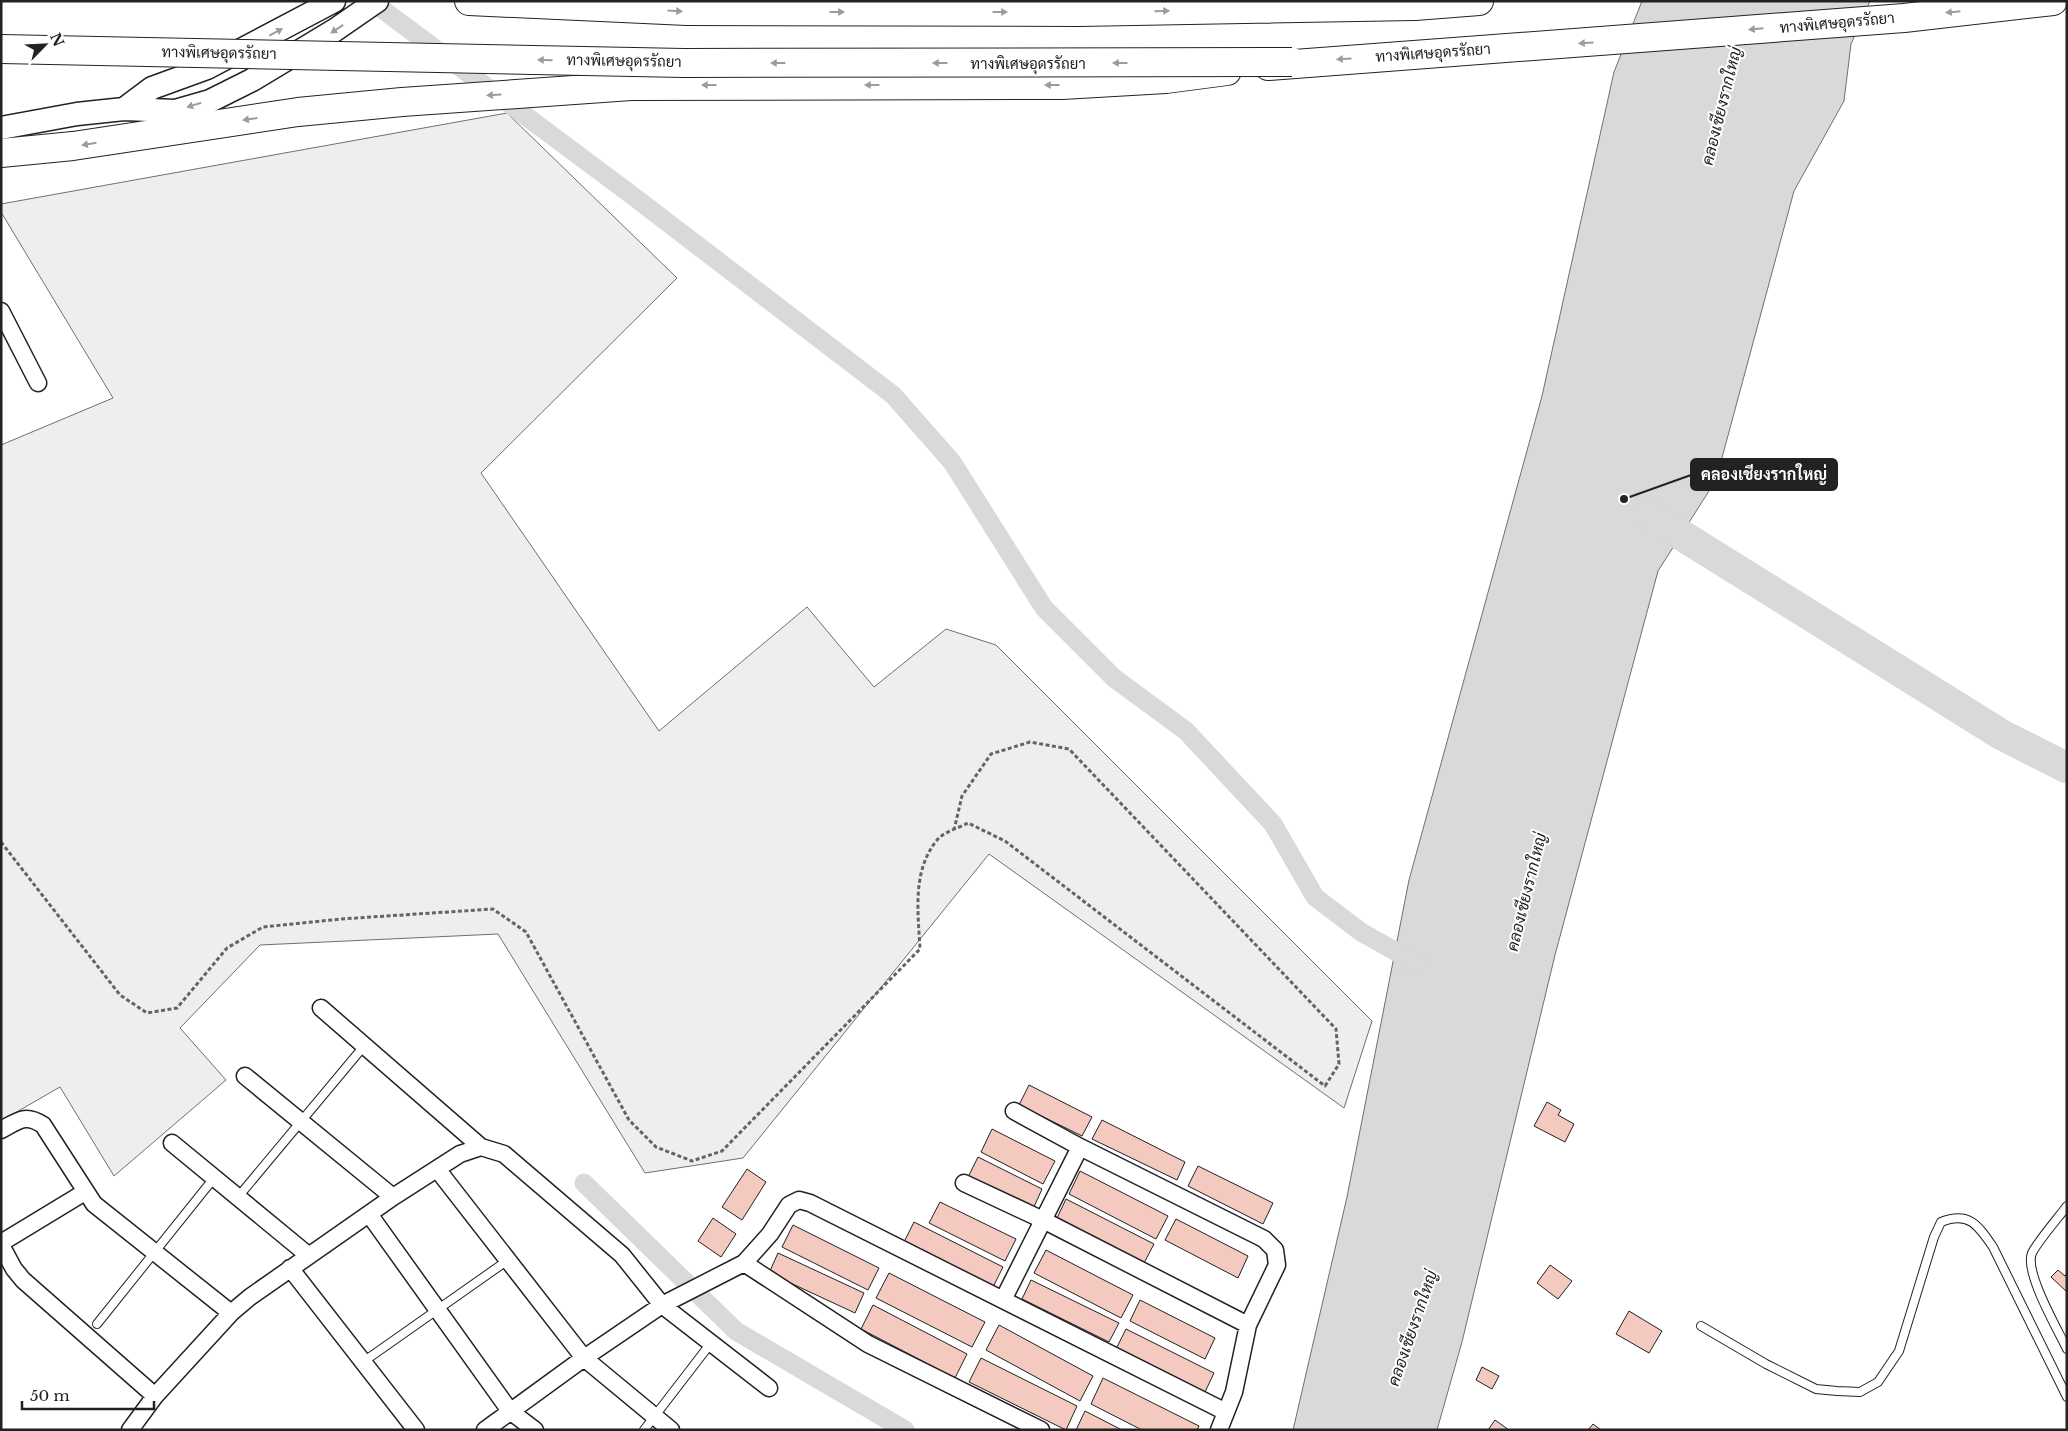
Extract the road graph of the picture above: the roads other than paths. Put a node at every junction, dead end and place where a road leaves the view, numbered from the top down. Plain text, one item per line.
1 (334, 1) edge
2 (377, 1) edge
3 (469, 1) edge
4 (1479, 1) edge
5 (2053, 1) edge
6 (1, 49) edge
7 (1292, 62) junction
8 (124, 109) junction
9 (1, 128) edge
10 (1, 154) edge
11 (1, 311) edge
12 (38, 383) dead end
13 (321, 1008) dead end
14 (364, 1046) junction
15 (245, 1076) dead end
16 (1014, 1111) dead end
17 (301, 1122) junction
18 (1, 1130) edge
19 (172, 1143) dead end
20 (481, 1147) junction
21 (1080, 1147) junction
22 (437, 1169) junction
23 (214, 1178) junction
24 (964, 1184) dead end
25 (85, 1192) junction
26 (238, 1197) junction
27 (393, 1197) junction
28 (2067, 1206) edge
29 (369, 1214) junction
30 (1044, 1220) junction
31 (1, 1244) edge
32 (155, 1253) junction
33 (308, 1255) junction
34 (508, 1260) junction
35 (744, 1262) junction
36 (290, 1268) junction
37 (1003, 1300) junction
38 (662, 1305) junction
39 (438, 1310) junction
40 (231, 1313) junction
41 (97, 1324) dead end
42 (1248, 1325) junction
43 (1701, 1326) dead end
44 (711, 1343) junction
45 (2067, 1349) edge
46 (584, 1358) junction
47 (363, 1362) junction
48 (769, 1388) dead end
49 (155, 1396) junction
50 (2067, 1397) edge
51 (510, 1411) junction
52 (1226, 1412) junction
53 (656, 1416) junction
54 (130, 1430) edge
55 (416, 1430) edge
56 (485, 1430) edge
57 (535, 1430) edge
58 (644, 1430) edge
59 (671, 1430) edge
60 (1041, 1430) edge
61 (1219, 1430) edge

8 -> 1 main road
2 -> 8 main road
3 -> 4 highway
5 -> 7 highway, ทางพิเศษอุดรรัถยา
7 -> 6 highway, ทางพิเศษอุดรรัถยา, bridge
7 -> 10 highway, bridge
8 - 9 main road
11 - 12 street
13 - 14 street
14 - 17 lane
14 - 20 street
15 - 17 street
16 - 21 street
17 - 26 lane
17 - 27 street
18 - 25 street
19 - 23 street
20 - 22 street
20 - 38 street
21 - 30 street
21 - 42 street
22 - 27 street
22 - 34 street
23 - 26 street
23 - 32 lane
24 - 30 street
25 - 31 street
25 - 32 street
26 - 33 street
27 - 29 street
28 - 45 lane
29 - 33 street
29 - 39 street
30 - 37 street
30 - 42 street
31 - 49 street
32 - 40 street
32 - 41 lane
33 - 36 street
34 - 39 lane
34 - 46 street
35 - 37 street
35 - 38 street
35 - 60 street
36 - 40 street
36 - 47 street
37 - 52 street
38 - 44 street
38 - 46 street
39 - 47 lane
39 - 51 street
40 - 49 street
42 - 52 street
43 - 50 lane
44 - 48 street
44 - 53 lane
46 - 51 street
46 - 53 street
47 - 55 street
49 - 54 street
51 - 56 street
51 - 57 street
52 - 61 street
53 - 58 lane
53 - 59 street

